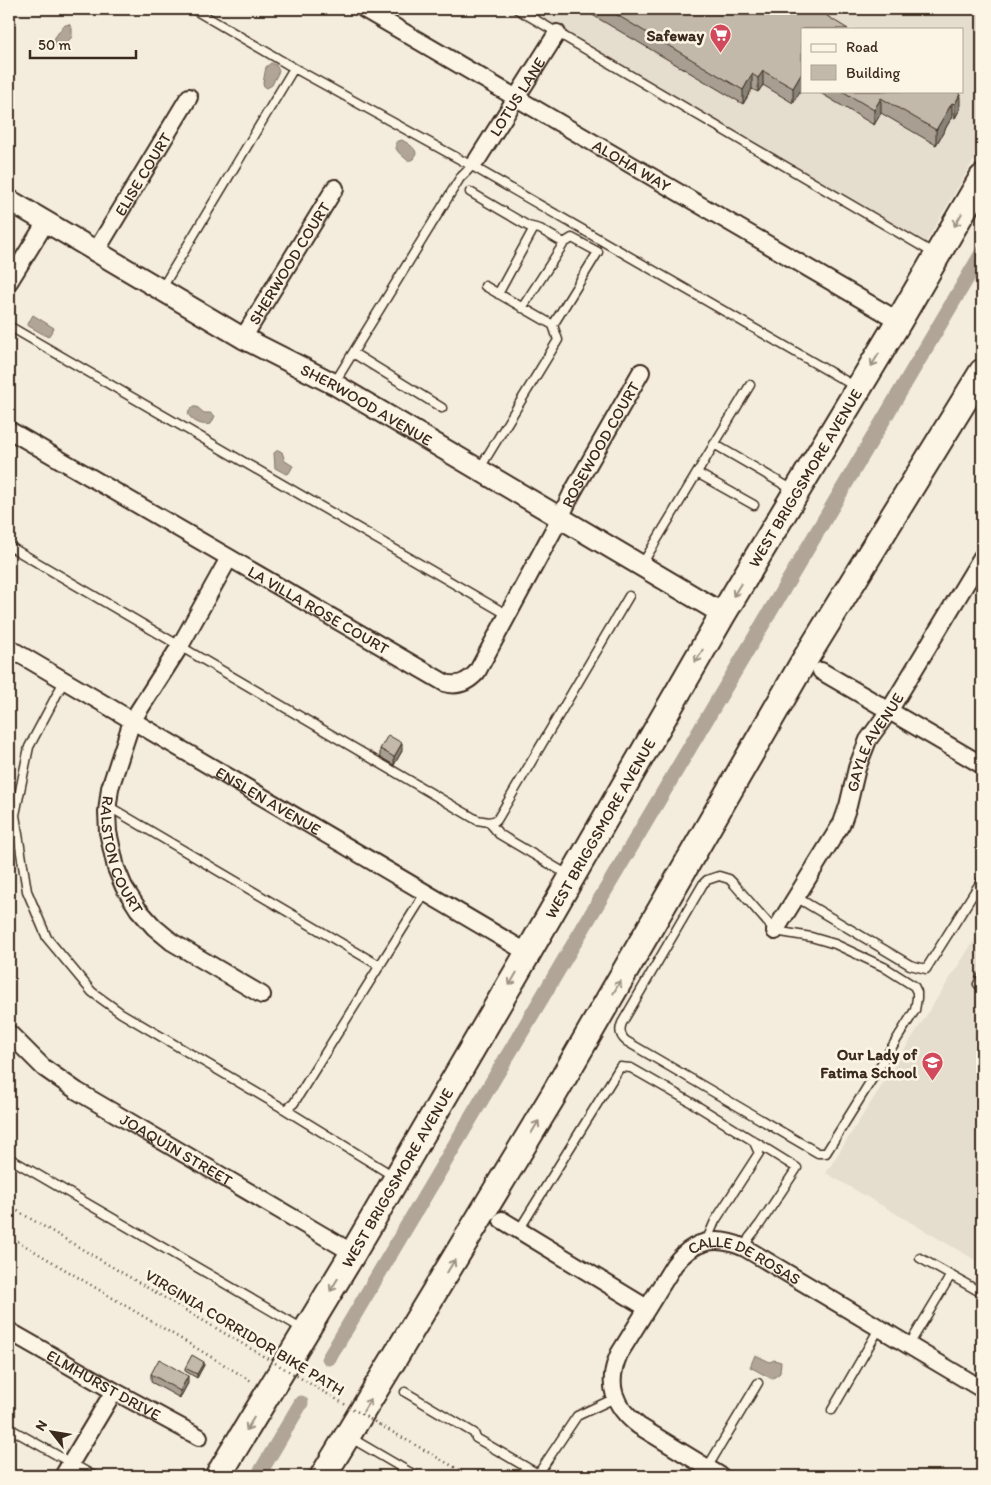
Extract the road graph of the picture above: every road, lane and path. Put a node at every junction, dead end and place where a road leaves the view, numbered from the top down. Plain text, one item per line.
1 (193, 9) edge
2 (364, 9) edge
3 (517, 9) edge
4 (557, 32) junction
5 (294, 68) junction
6 (189, 97) dead end
7 (516, 98) junction
8 (474, 163) junction
9 (982, 178) edge
10 (335, 188) dead end
11 (470, 192) dead end
12 (9, 200) edge
13 (46, 222) junction
14 (534, 228) junction
15 (564, 243) junction
16 (96, 251) junction
17 (937, 255) junction
18 (9, 282) edge
19 (485, 286) dead end
20 (161, 290) junction
21 (498, 294) junction
22 (522, 308) junction
23 (899, 321) junction
24 (553, 325) junction
25 (9, 326) edge
26 (243, 338) junction
27 (352, 353) junction
28 (641, 372) dead end
29 (982, 372) edge
30 (334, 384) junction
31 (750, 385) dead end
32 (858, 388) junction
33 (442, 408) dead end
34 (9, 430) edge
35 (714, 444) junction
36 (479, 470) junction
37 (697, 473) junction
38 (796, 491) junction
39 (754, 505) dead end
40 (560, 518) junction
41 (9, 546) edge
42 (982, 557) edge
43 (229, 558) junction
44 (641, 566) junction
45 (629, 596) dead end
46 (723, 614) junction
47 (508, 615) junction
48 (180, 646) junction
49 (9, 648) edge
50 (821, 671) dead end
51 (64, 681) junction
52 (889, 711) junction
53 (132, 721) junction
54 (982, 765) edge
55 (108, 806) junction
56 (489, 822) junction
57 (572, 877) junction
58 (982, 880) edge
59 (425, 893) junction
60 (796, 897) junction
61 (775, 931) junction
62 (528, 953) junction
63 (380, 966) junction
64 (982, 977) edge
65 (980, 986) edge
66 (262, 995) dead end
67 (9, 1033) edge
68 (286, 1110) junction
69 (753, 1140) junction
70 (9, 1158) edge
71 (397, 1178) junction
72 (9, 1206) edge
73 (502, 1220) dead end
74 (519, 1230) junction
75 (9, 1236) edge
76 (706, 1242) junction
77 (745, 1248) junction
78 (353, 1253) junction
79 (920, 1258) dead end
80 (951, 1275) junction
81 (982, 1293) edge
82 (647, 1308) junction
83 (880, 1327) junction
84 (9, 1331) edge
85 (306, 1331) junction
86 (909, 1345) junction
87 (758, 1384) dead end
88 (982, 1389) edge
89 (114, 1391) junction
90 (269, 1391) junction
91 (404, 1392) dead end
92 (615, 1398) junction
93 (832, 1410) dead end
94 (9, 1428) edge
95 (347, 1436) junction
96 (199, 1437) dead end
97 (67, 1470) edge
98 (714, 1472) edge
99 (538, 1475) edge
100 (94, 1476) edge
101 (218, 1476) edge
102 (323, 1476) edge
103 (416, 1476) edge
104 (470, 1476) edge

1 - 5 lane
2 - 7 street, ALOHA WAY
3 - 4 lane
4 - 7 street, LOTUS LANE
4 - 17 lane
5 - 8 lane
5 - 20 lane
6 - 16 street, ELISE COURT
7 - 8 street, LOTUS LANE
7 - 23 street, ALOHA WAY
8 - 27 lane
8 - 32 lane
9 -> 17 main road, WEST BRIGGSMORE AVENUE
10 - 26 street, SHERWOOD COURT
11 - 14 lane
12 - 13 street, SHERWOOD AVENUE
13 - 16 street, SHERWOOD AVENUE
13 - 18 street
14 - 15 lane
14 - 21 lane
15 - 22 lane
15 - 24 lane
16 - 20 street, SHERWOOD AVENUE
17 - 23 main road, WEST BRIGGSMORE AVENUE
19 - 21 lane
20 - 26 street, SHERWOOD AVENUE
21 - 22 lane
22 - 24 lane
23 -> 32 main road, WEST BRIGGSMORE AVENUE
24 - 36 lane
25 - 47 lane
26 - 30 street, SHERWOOD AVENUE
27 - 30 lane
27 - 33 lane
28 - 40 street, ROSEWOOD COURT
95 -> 29 main road
30 - 36 street, SHERWOOD AVENUE
31 - 35 lane
32 - 38 main road, WEST BRIGGSMORE AVENUE
34 - 43 street, LA VILLA ROSE COURT
35 - 37 lane
35 - 38 lane
36 - 40 street, SHERWOOD AVENUE
37 - 39 lane
37 - 44 lane
38 -> 46 main road, WEST BRIGGSMORE AVENUE
40 - 44 street, SHERWOOD AVENUE
40 - 47 street, LA VILLA ROSE COURT
41 - 48 lane
42 - 52 street, GAYLE AVENUE
43 - 47 street, LA VILLA ROSE COURT
43 - 48 street, RALSTON COURT
44 - 46 street, SHERWOOD AVENUE
45 - 56 lane
46 -> 57 main road, WEST BRIGGSMORE AVENUE
48 - 53 street, RALSTON COURT
48 - 56 lane
49 - 51 street, ENSLEN AVENUE
50 - 52 street
51 - 53 street, ENSLEN AVENUE
51 - 68 lane
52 - 54 street
52 - 60 street, GAYLE AVENUE
53 - 55 street, RALSTON COURT
53 - 59 street, ENSLEN AVENUE
55 - 63 lane
55 - 66 street, RALSTON COURT
56 - 57 lane
57 - 62 main road, WEST BRIGGSMORE AVENUE
58 - 60 lane
59 - 62 street, ENSLEN AVENUE
59 - 63 lane
60 - 61 street, GAYLE AVENUE
61 - 61 lane
62 -> 71 main road, WEST BRIGGSMORE AVENUE
63 - 68 lane
64 - 65 lane
67 - 78 street, JOAQUIN STREET
68 - 71 lane
69 - 74 lane
69 - 76 lane
69 - 77 lane
70 - 85 lane
71 - 78 main road, WEST BRIGGSMORE AVENUE
72 - 104 path, VIRGINIA CORRIDOR BIKE PATH, bridge
73 - 74 street
74 - 82 street
75 - 90 path
76 - 77 street, CALLE DE ROSAS
76 - 82 street, CALLE DE ROSAS
77 - 83 street, CALLE DE ROSAS
78 -> 85 main road, WEST BRIGGSMORE AVENUE
79 - 80 lane
80 - 81 lane
80 - 86 lane
82 - 92 street, CALLE DE ROSAS
83 - 86 street, CALLE DE ROSAS
83 - 93 lane
84 - 89 street, ELMHURST DRIVE
85 - 90 main road, WEST BRIGGSMORE AVENUE
86 - 88 street, CALLE DE ROSAS
87 - 98 lane
89 - 96 street, ELMHURST DRIVE
89 - 97 street
90 -> 101 main road, WEST BRIGGSMORE AVENUE
91 - 99 lane
92 - 98 street
92 - 99 lane
94 - 97 lane
95 - 102 main road
95 - 103 lane
97 - 100 lane

